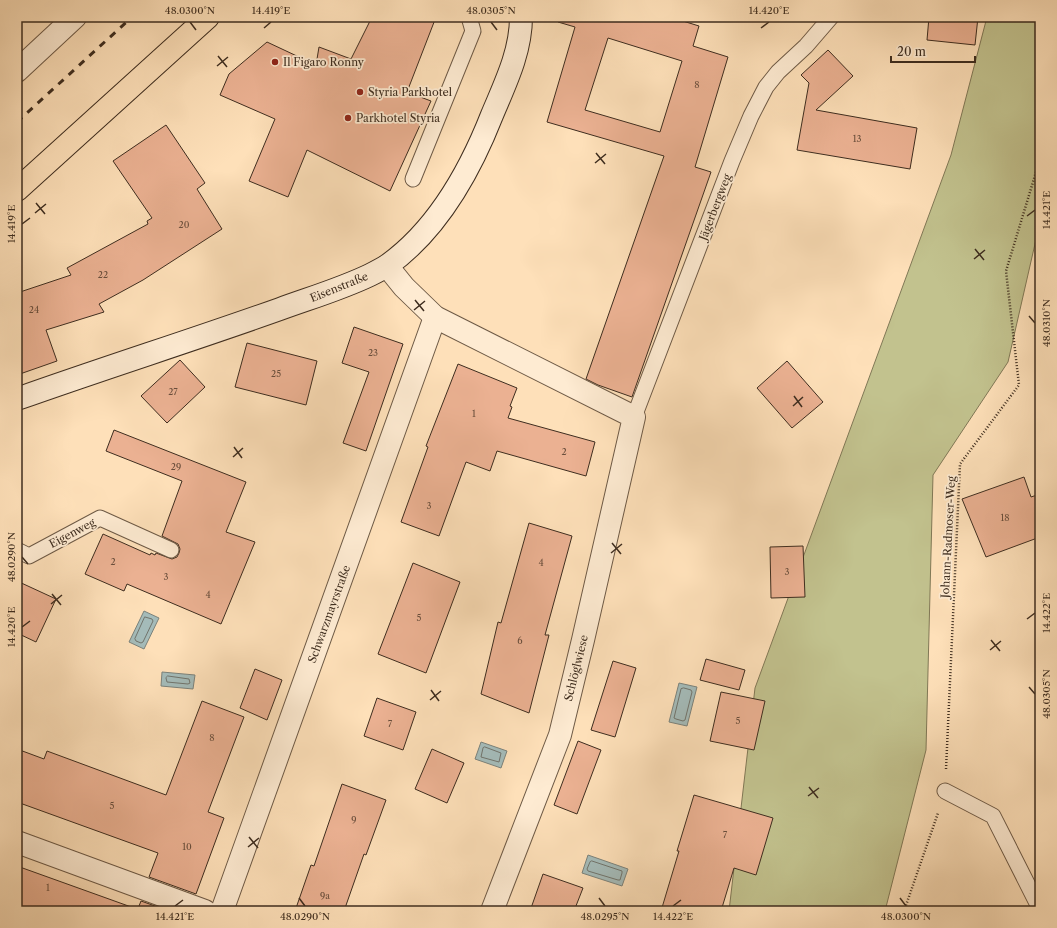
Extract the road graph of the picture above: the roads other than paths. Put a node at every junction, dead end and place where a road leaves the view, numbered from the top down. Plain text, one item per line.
1 (75, 17) edge
2 (208, 17) edge
3 (469, 17) edge
4 (521, 17) edge
5 (830, 17) edge
6 (17, 72) edge
7 (413, 179) dead end
8 (17, 190) edge
9 (387, 266) junction
10 (435, 317) junction
11 (17, 399) edge
12 (634, 417) junction
13 (17, 550) edge
14 (171, 550) dead end
15 (945, 791) road end
16 (17, 842) edge
17 (1040, 909) edge
18 (205, 911) edge
19 (222, 911) edge
20 (492, 911) edge

1 - 6 street
2 - 8 main road
3 - 7 lane
4 - 9 street, Eisenstraße
5 - 12 lane, Jägerbergweg
9 - 10 street
9 - 11 street, Eisenstraße
10 - 12 street
10 - 19 street, Schwarzmayrstraße
12 - 20 street, Schlöglwiese
13 - 14 lane, Eigenweg
15 - 17 lane
16 - 18 street

